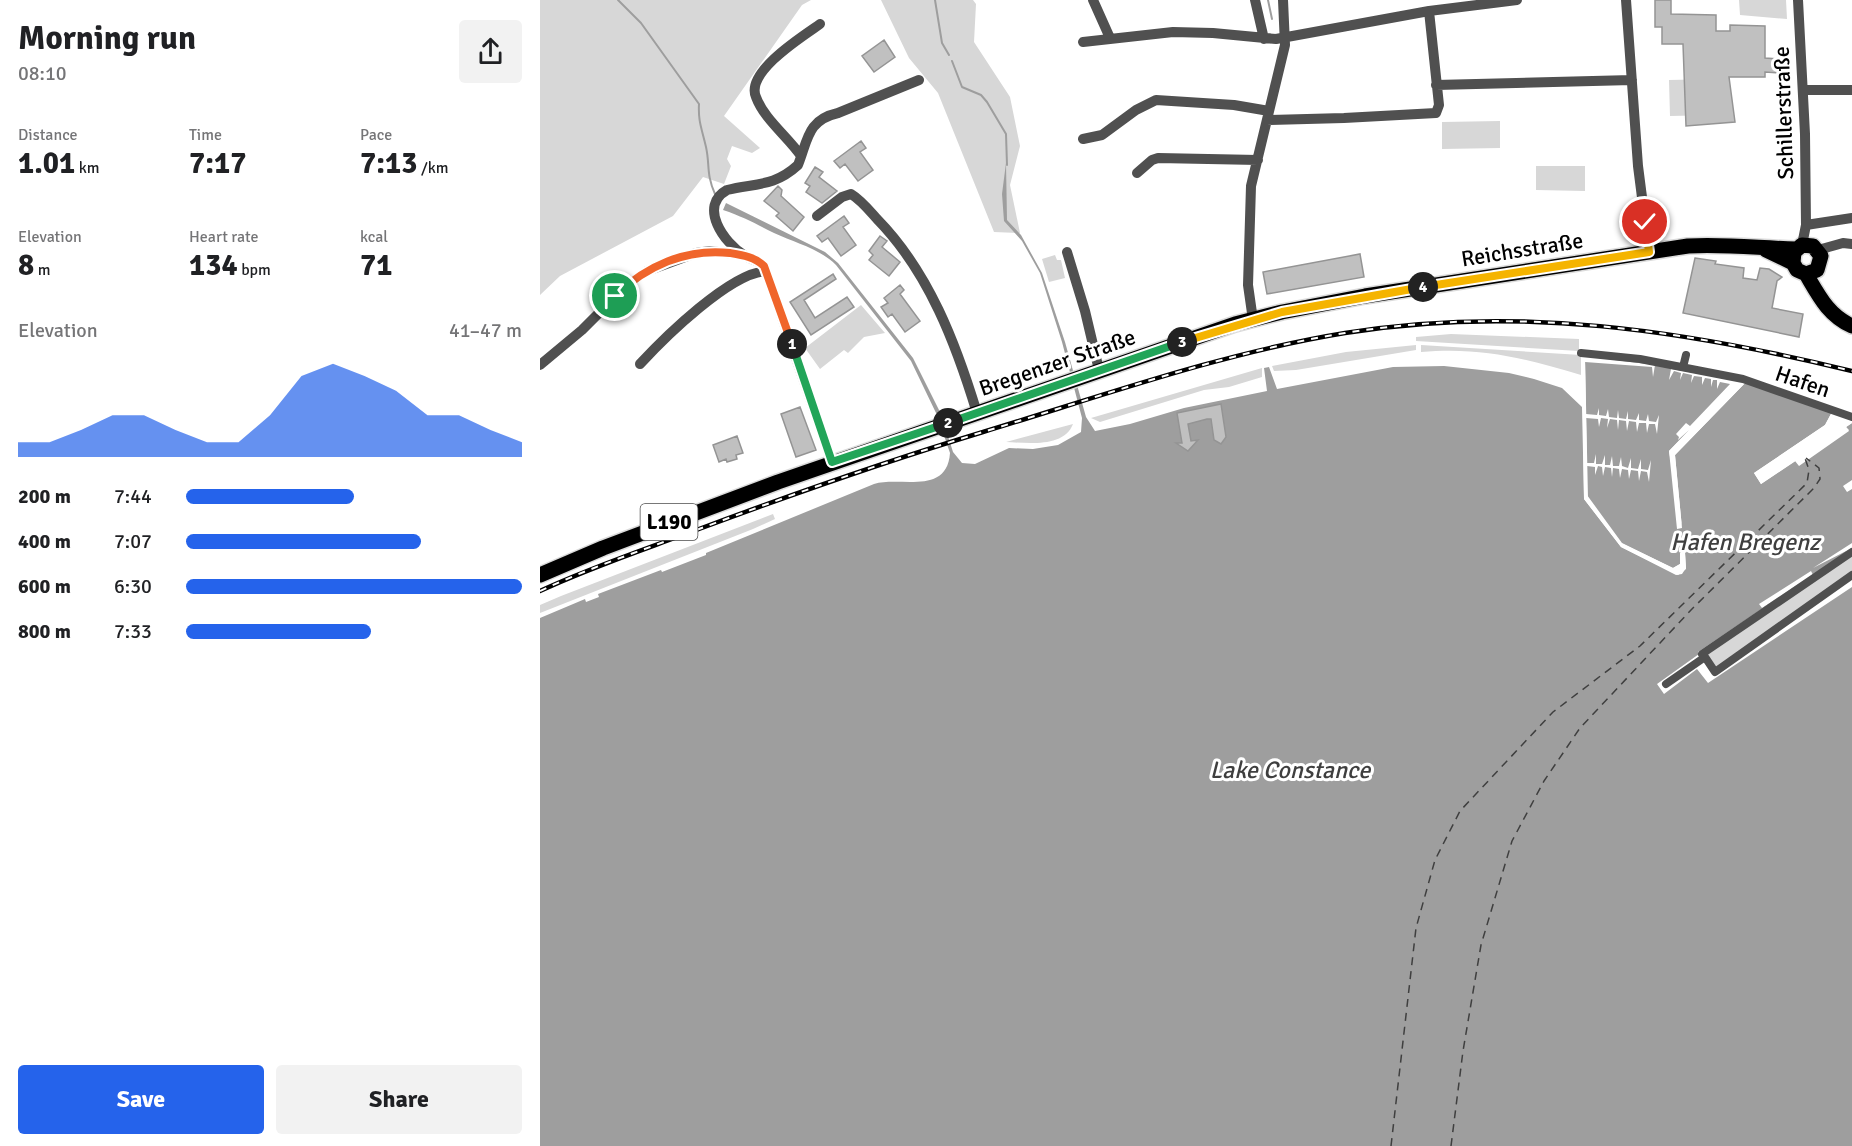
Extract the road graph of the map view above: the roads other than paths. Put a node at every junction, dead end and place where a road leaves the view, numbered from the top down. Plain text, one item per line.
1 (1093, 0) edge
2 (1255, 0) edge
3 (1283, 0) edge
4 (1517, 0) edge
5 (1626, 0) edge
6 (1798, 0) edge
7 (1429, 11) junction
8 (820, 24) dead end
9 (1285, 37) junction
10 (1110, 38) junction
11 (1264, 39) junction
12 (1083, 42) dead end
13 (919, 80) dead end
14 (1632, 80) junction
15 (1436, 85) junction
16 (1803, 90) junction
17 (1852, 90) edge
18 (1268, 115) junction
19 (1083, 140) dead end
20 (801, 156) junction
21 (1258, 160) junction
22 (1137, 173) dead end
23 (817, 216) dead end
24 (1852, 218) edge
25 (1806, 225) junction
26 (1852, 244) edge
27 (1067, 252) dead end
28 (1649, 252) junction
29 (743, 255) junction
30 (1808, 257) junction
31 (766, 271) junction
32 (1852, 318) edge
33 (1252, 320) junction
34 (1852, 326) edge
35 (1582, 354) dead end
36 (1686, 355) dead end
37 (640, 363) dead end
38 (540, 364) edge
39 (1683, 367) junction
40 (1099, 370) junction
41 (977, 413) junction
42 (1852, 417) edge
43 (832, 462) junction
44 (1852, 552) edge
45 (540, 575) edge
46 (1852, 575) edge
47 (1705, 657) junction
48 (1666, 684) dead end

1 - 10 street
2 - 11 street
3 - 9 street
4 - 7 street
5 - 14 street
6 - 16 street, Schillerstraße
7 - 9 street
7 - 15 street
8 - 20 street
9 - 11 street
9 - 18 street
10 - 11 street
10 - 12 street
13 - 20 street
14 - 15 street
14 - 28 street
15 - 18 street
16 - 17 street
16 - 25 street, Schillerstraße
18 - 19 street
18 - 21 street
20 - 29 street
21 - 22 street
21 - 33 street
23 - 41 street
24 - 25 street
25 - 30 street, Schillerstraße
26 - 30 street
27 - 40 street
28 - 30 main road, Reichsstraße / L190
28 - 33 main road, Reichsstraße / L190
29 - 31 street
29 - 38 street
30 - 32 main road
30 - 34 main road
31 - 37 street
31 - 43 street
33 - 40 main road, Bregenzer Straße / L190
35 - 39 street, Hafen
36 - 39 street
39 - 42 street, Hafen
40 - 41 main road, Bregenzer Straße / L190
41 - 43 main road, Bregenzer Straße / L190
43 - 45 main road, Bregenzer Straße / L190
44 - 47 street
46 - 47 street
47 - 48 street

